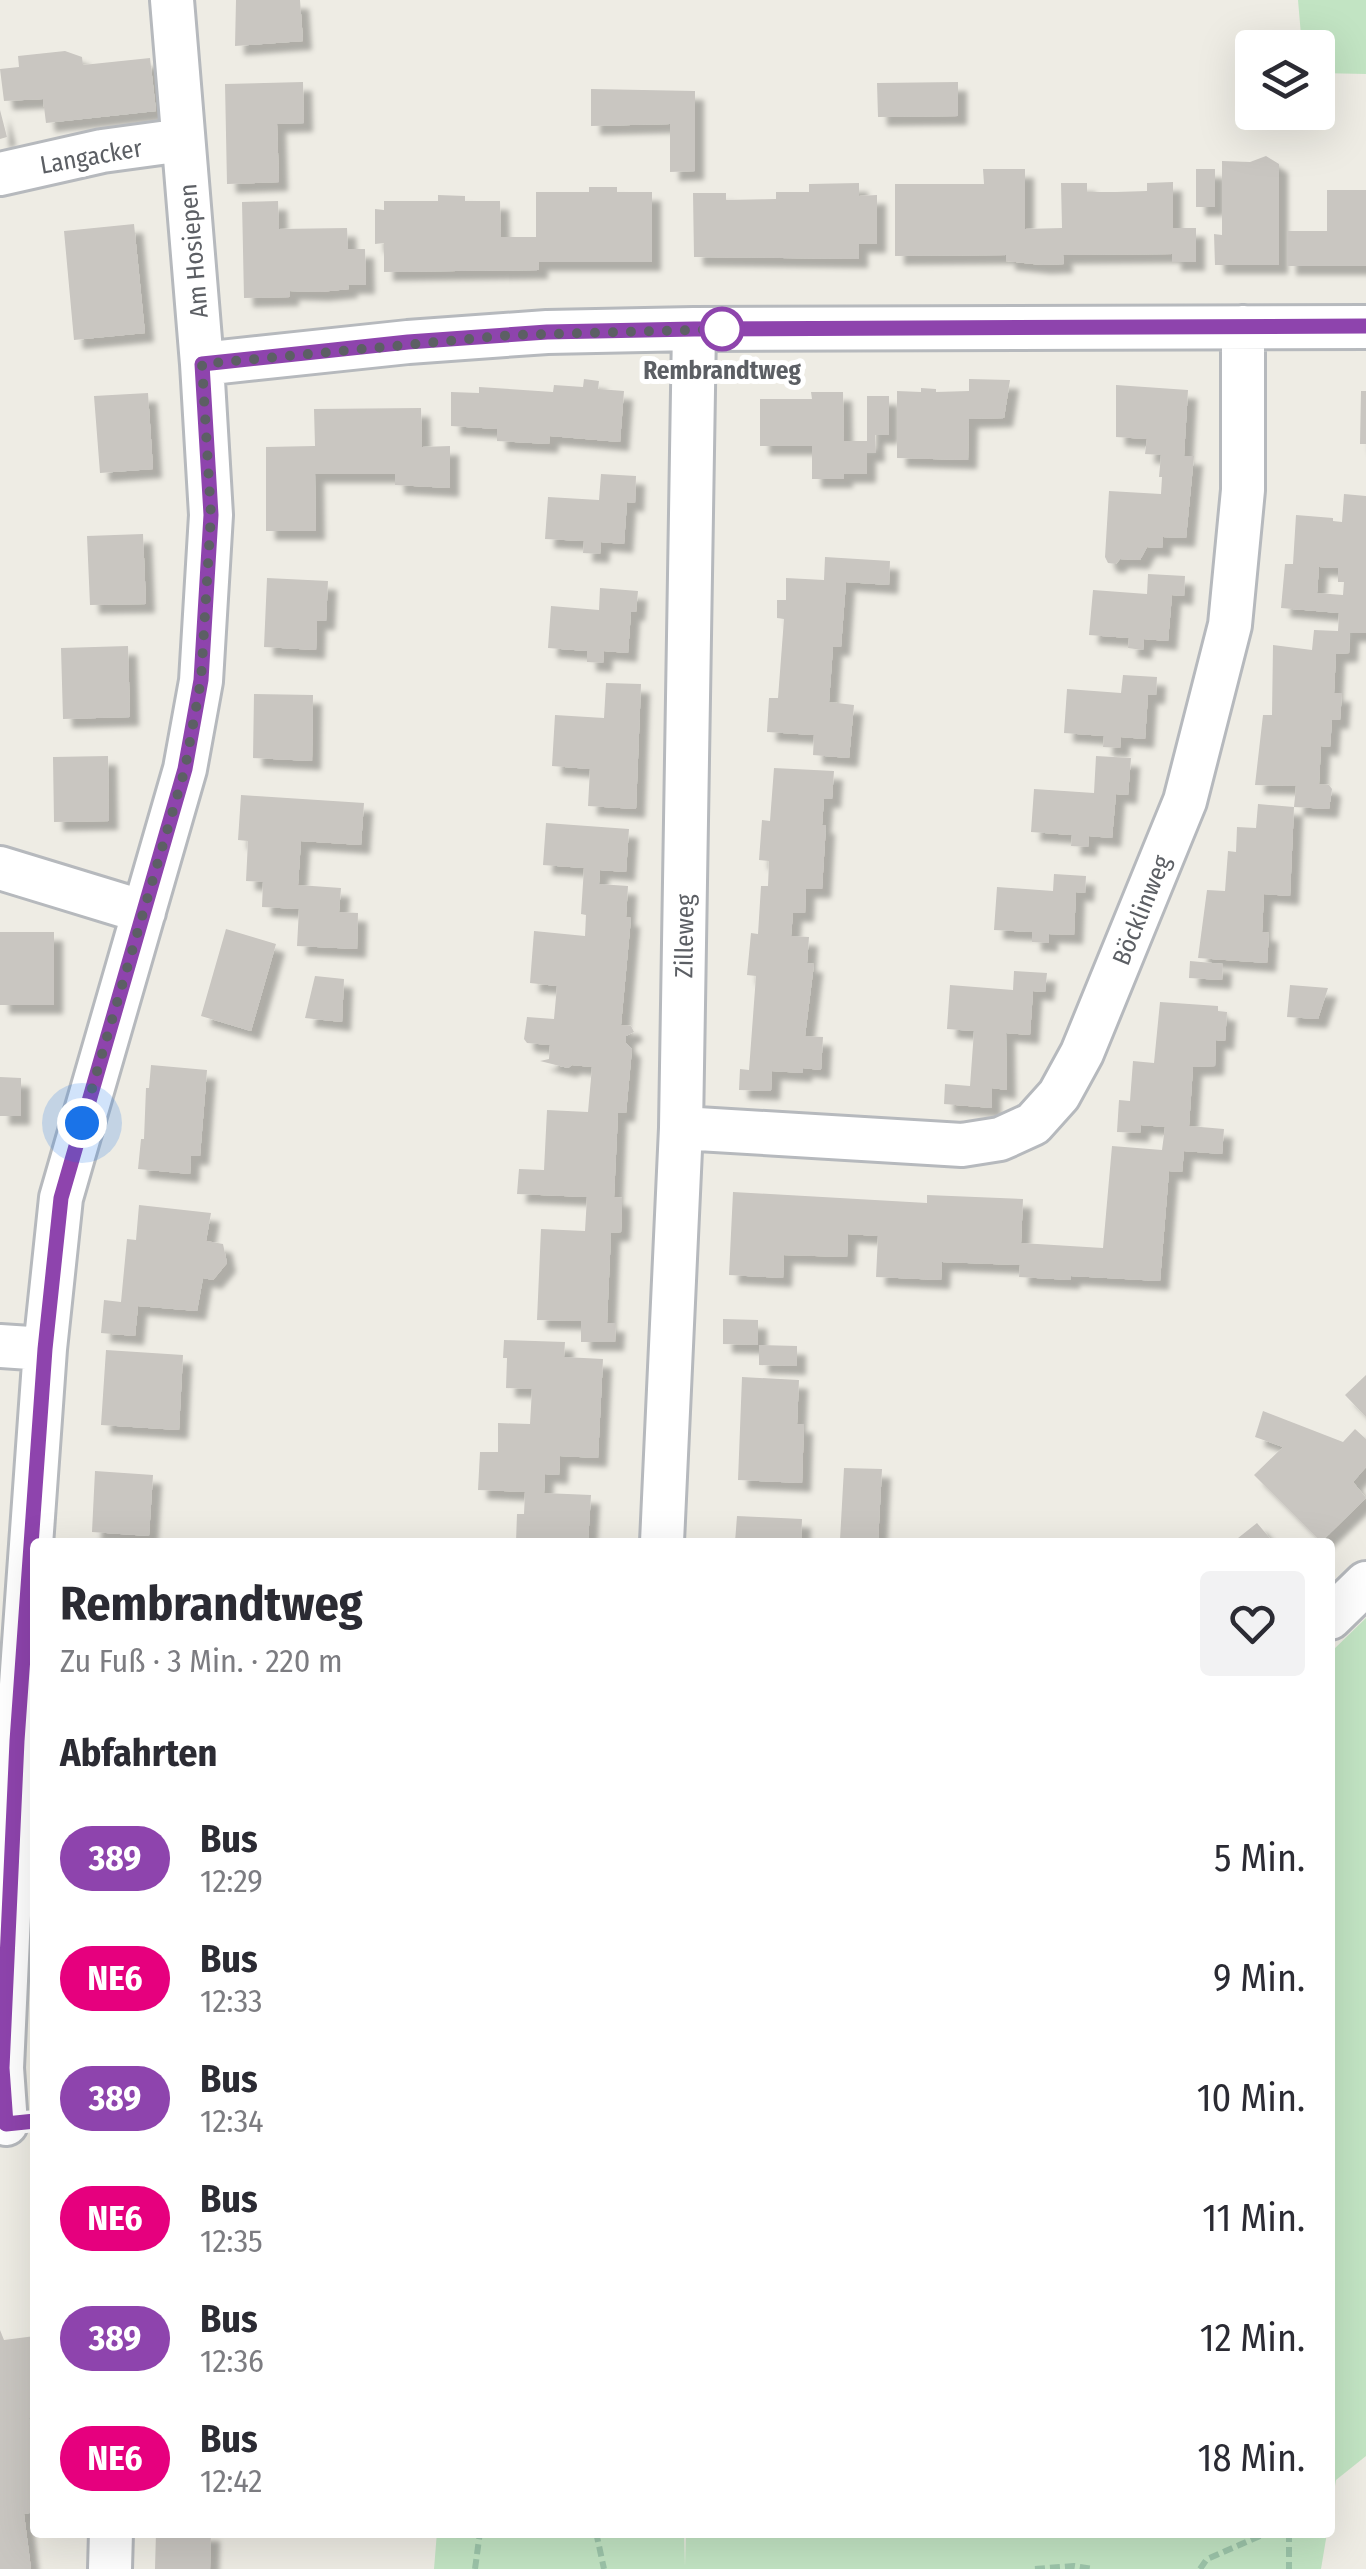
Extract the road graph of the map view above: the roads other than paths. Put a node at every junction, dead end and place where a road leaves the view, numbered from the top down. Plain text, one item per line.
1 (172, 0) edge
2 (183, 140) junction
3 (0, 174) edge
4 (1366, 326) edge
5 (1243, 327) junction
6 (694, 329) junction
7 (202, 364) junction
8 (0, 868) edge
9 (144, 912) junction
10 (681, 1128) junction
11 (0, 1346) edge
12 (45, 1349) junction
13 (662, 1538) edge
14 (1366, 1583) edge
15 (1335, 1613) edge
16 (9, 1741) edge
17 (14, 2123) edge
18 (111, 2538) edge
19 (110, 2569) edge

1 - 2 street, Am Hosiepen
2 - 3 street, Langacker
2 - 7 street, Am Hosiepen
4 - 5 street
5 - 6 street
5 - 10 street, Böcklinweg
6 - 7 street
6 - 10 street, Zilleweg
7 - 9 street, Am Hosiepen
8 - 9 street
9 - 12 street, Am Hosiepen
10 - 13 street, Zilleweg
11 - 12 street
12 - 16 street, Am Hosiepen
14 - 15 street
16 - 17 street, Am Hosiepen
18 - 19 street

